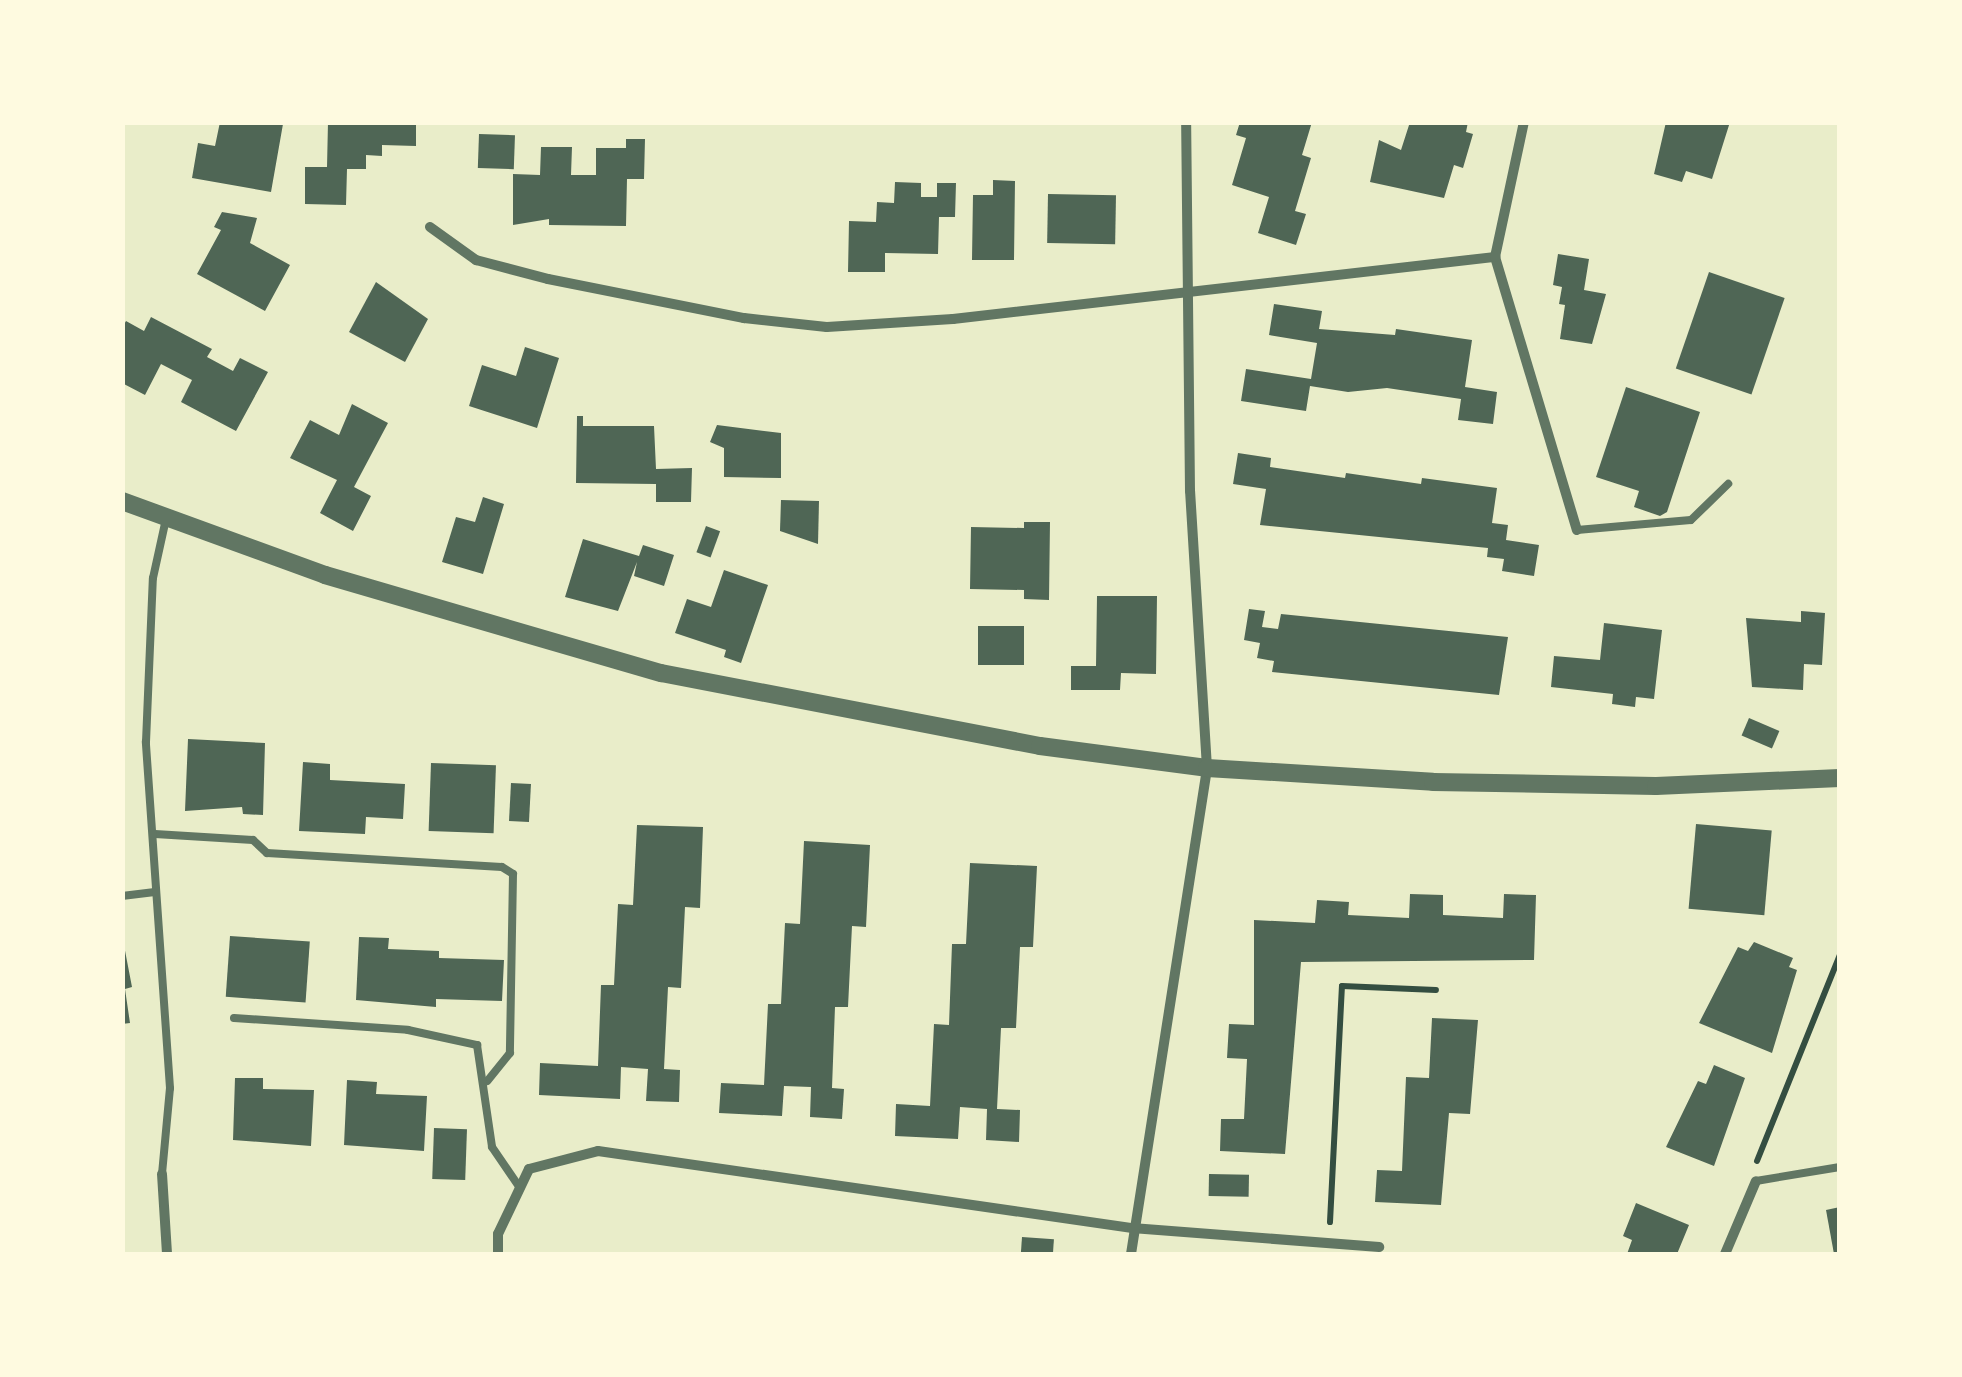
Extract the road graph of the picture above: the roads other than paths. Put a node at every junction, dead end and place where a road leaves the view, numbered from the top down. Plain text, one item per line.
1 (1186, 122) edge
2 (1524, 122) edge
3 (430, 227) dead end
4 (1494, 256) junction
5 (1191, 292) junction
6 (1728, 484) dead end
7 (122, 501) edge
8 (166, 519) junction
9 (1577, 530) joint
10 (1207, 768) junction
11 (1840, 778) edge
12 (155, 834) junction
13 (156, 892) junction
14 (122, 896) edge
15 (234, 1018) dead end
16 (487, 1081) junction
17 (1840, 1167) edge
18 (162, 1174) joint
19 (1756, 1182) joint
20 (520, 1188) junction
21 (1132, 1228) junction
22 (1378, 1246) dead end
23 (166, 1254) edge
24 (498, 1254) edge
25 (1131, 1254) edge
26 (1725, 1254) edge

1 - 5 street
2 - 4 street
3 - 5 street
4 - 5 street
4 - 9 street
5 - 10 street
6 - 9 lane
7 - 8 street
8 - 10 street
8 - 12 lane
10 - 11 street
10 - 21 street
12 - 13 lane
12 - 16 lane
13 - 14 lane
13 - 18 lane
15 - 16 lane
16 - 20 lane
17 - 19 lane
18 - 23 street
19 - 26 street
20 - 21 street
20 - 24 street
21 - 22 street
21 - 25 street

